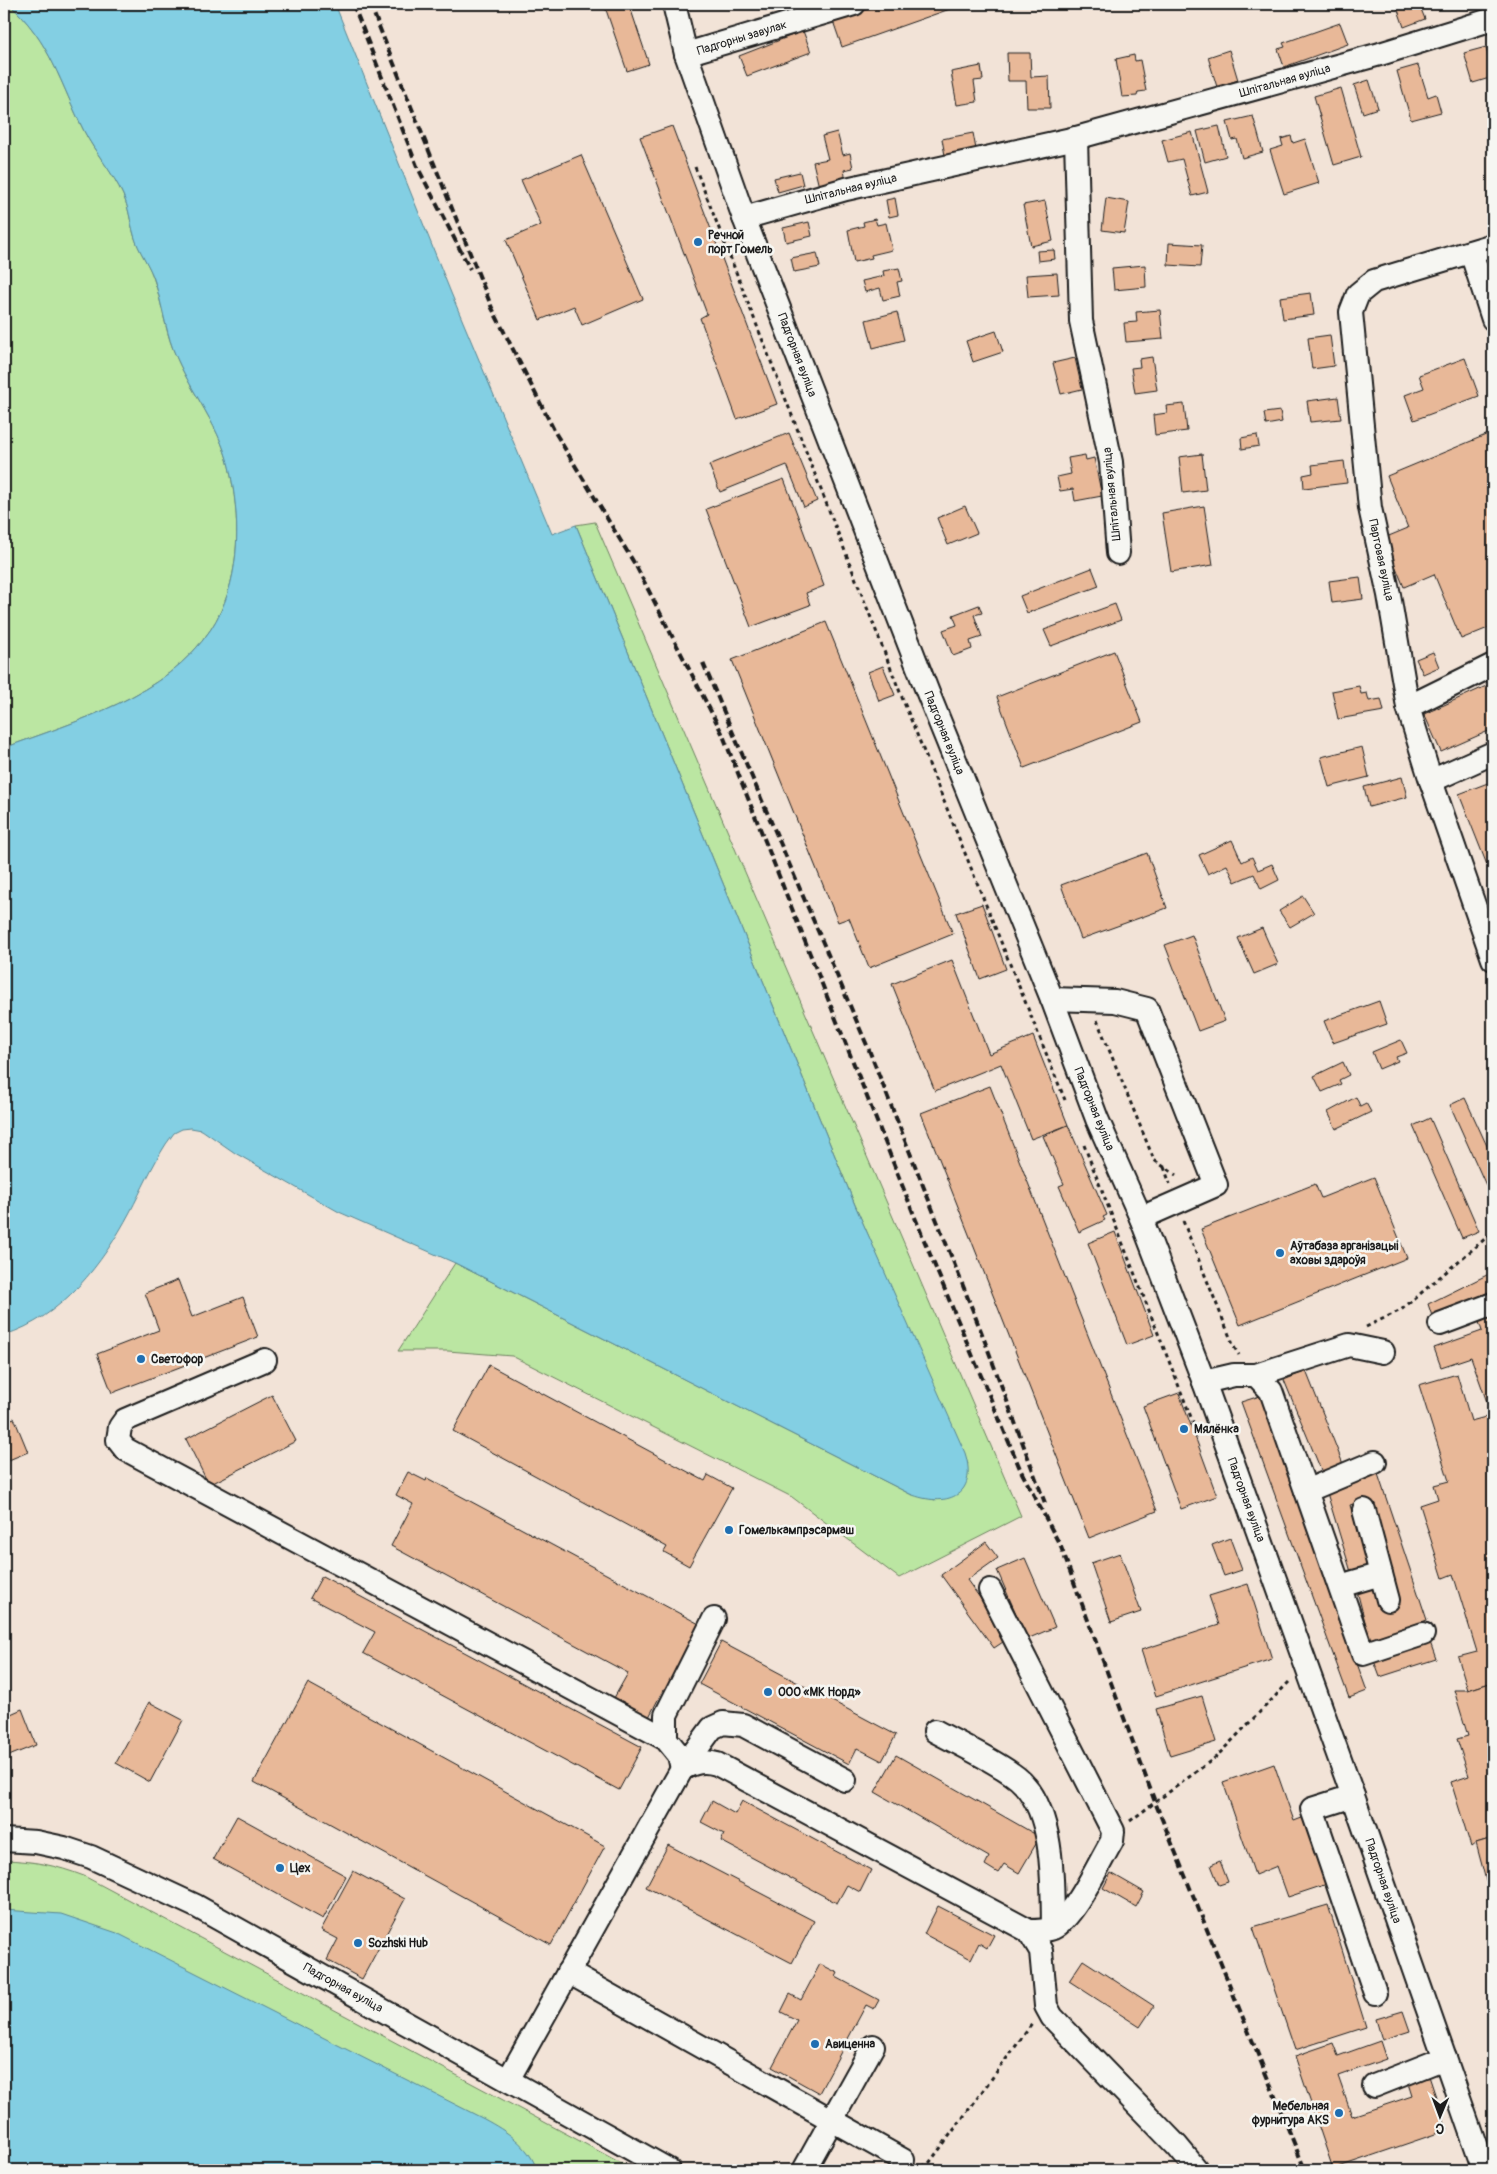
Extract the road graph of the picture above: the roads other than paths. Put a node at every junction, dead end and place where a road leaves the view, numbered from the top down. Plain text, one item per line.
1 (674, 4) edge
2 (854, 4) edge
3 (1493, 19) edge
4 (686, 54) junction
5 (1076, 138) junction
6 (744, 218) junction
7 (1493, 245) edge
8 (1470, 252) junction
9 (1493, 319) edge
10 (1118, 553) dead end
11 (1493, 665) edge
12 (1408, 707) junction
13 (1493, 752) edge
14 (1431, 781) junction
15 (1493, 959) edge
16 (1052, 999) junction
17 (1141, 1218) junction
18 (1493, 1304) edge
19 (1440, 1324) dead end
20 (1383, 1352) dead end
21 (265, 1360) dead end
22 (1250, 1368) junction
23 (1204, 1382) junction
24 (1375, 1462) dead end
25 (1306, 1491) junction
26 (1364, 1510) dead end
27 (1381, 1574) junction
28 (1340, 1586) junction
29 (990, 1590) dead end
30 (1388, 1600) dead end
31 (714, 1619) dead end
32 (1422, 1634) dead end
33 (935, 1730) dead end
34 (666, 1739) junction
35 (682, 1769) junction
36 (845, 1780) dead end
37 (1353, 1796) junction
38 (4, 1840) edge
39 (1054, 1927) junction
40 (1030, 1931) junction
41 (568, 1972) junction
42 (1375, 1993) dead end
43 (873, 2046) dead end
44 (1445, 2058) junction
45 (508, 2080) junction
46 (1374, 2086) dead end
47 (832, 2119) junction
48 (903, 2160) road end
49 (669, 2170) edge
50 (804, 2170) edge
51 (1197, 2170) edge
52 (1484, 2170) edge

1 - 4 street, Падгорная вуліца
2 - 4 street, Падгорны завулак
3 - 5 street, Шпітальная вуліца
4 - 6 street, Падгорная вуліца
5 - 6 street, Шпітальная вуліца
5 - 10 street, Шпітальная вуліца
6 - 16 street, Падгорная вуліца
7 - 8 street, Партовая вуліца
8 - 9 street
8 - 12 street, Партовая вуліца
11 - 12 street
12 - 14 street, Партовая вуліца
13 - 14 street
14 - 15 street, Партовая вуліца
16 - 17 street, Падгорная вуліца
16 - 17 street
17 - 23 street, Падгорная вуліца
18 - 19 street
20 - 22 street
21 - 34 street
22 - 23 street
22 - 25 street
23 - 37 street, Падгорная вуліца
24 - 25 street
25 - 28 street
26 - 27 street
27 - 28 street
27 - 30 street
28 - 32 street
29 - 39 street
31 - 34 street
33 - 39 street
34 - 35 street
35 - 36 street
35 - 40 street
35 - 41 street
37 - 42 street
37 - 44 street, Падгорная вуліца
38 - 45 street, Падгорная вуліца
39 - 40 street
40 - 51 street
41 - 45 street
41 - 47 street
43 - 47 street
44 - 46 street
44 - 52 street, Падгорная вуліца
45 - 49 street, Падгорная вуліца
47 - 48 street
47 - 50 street

